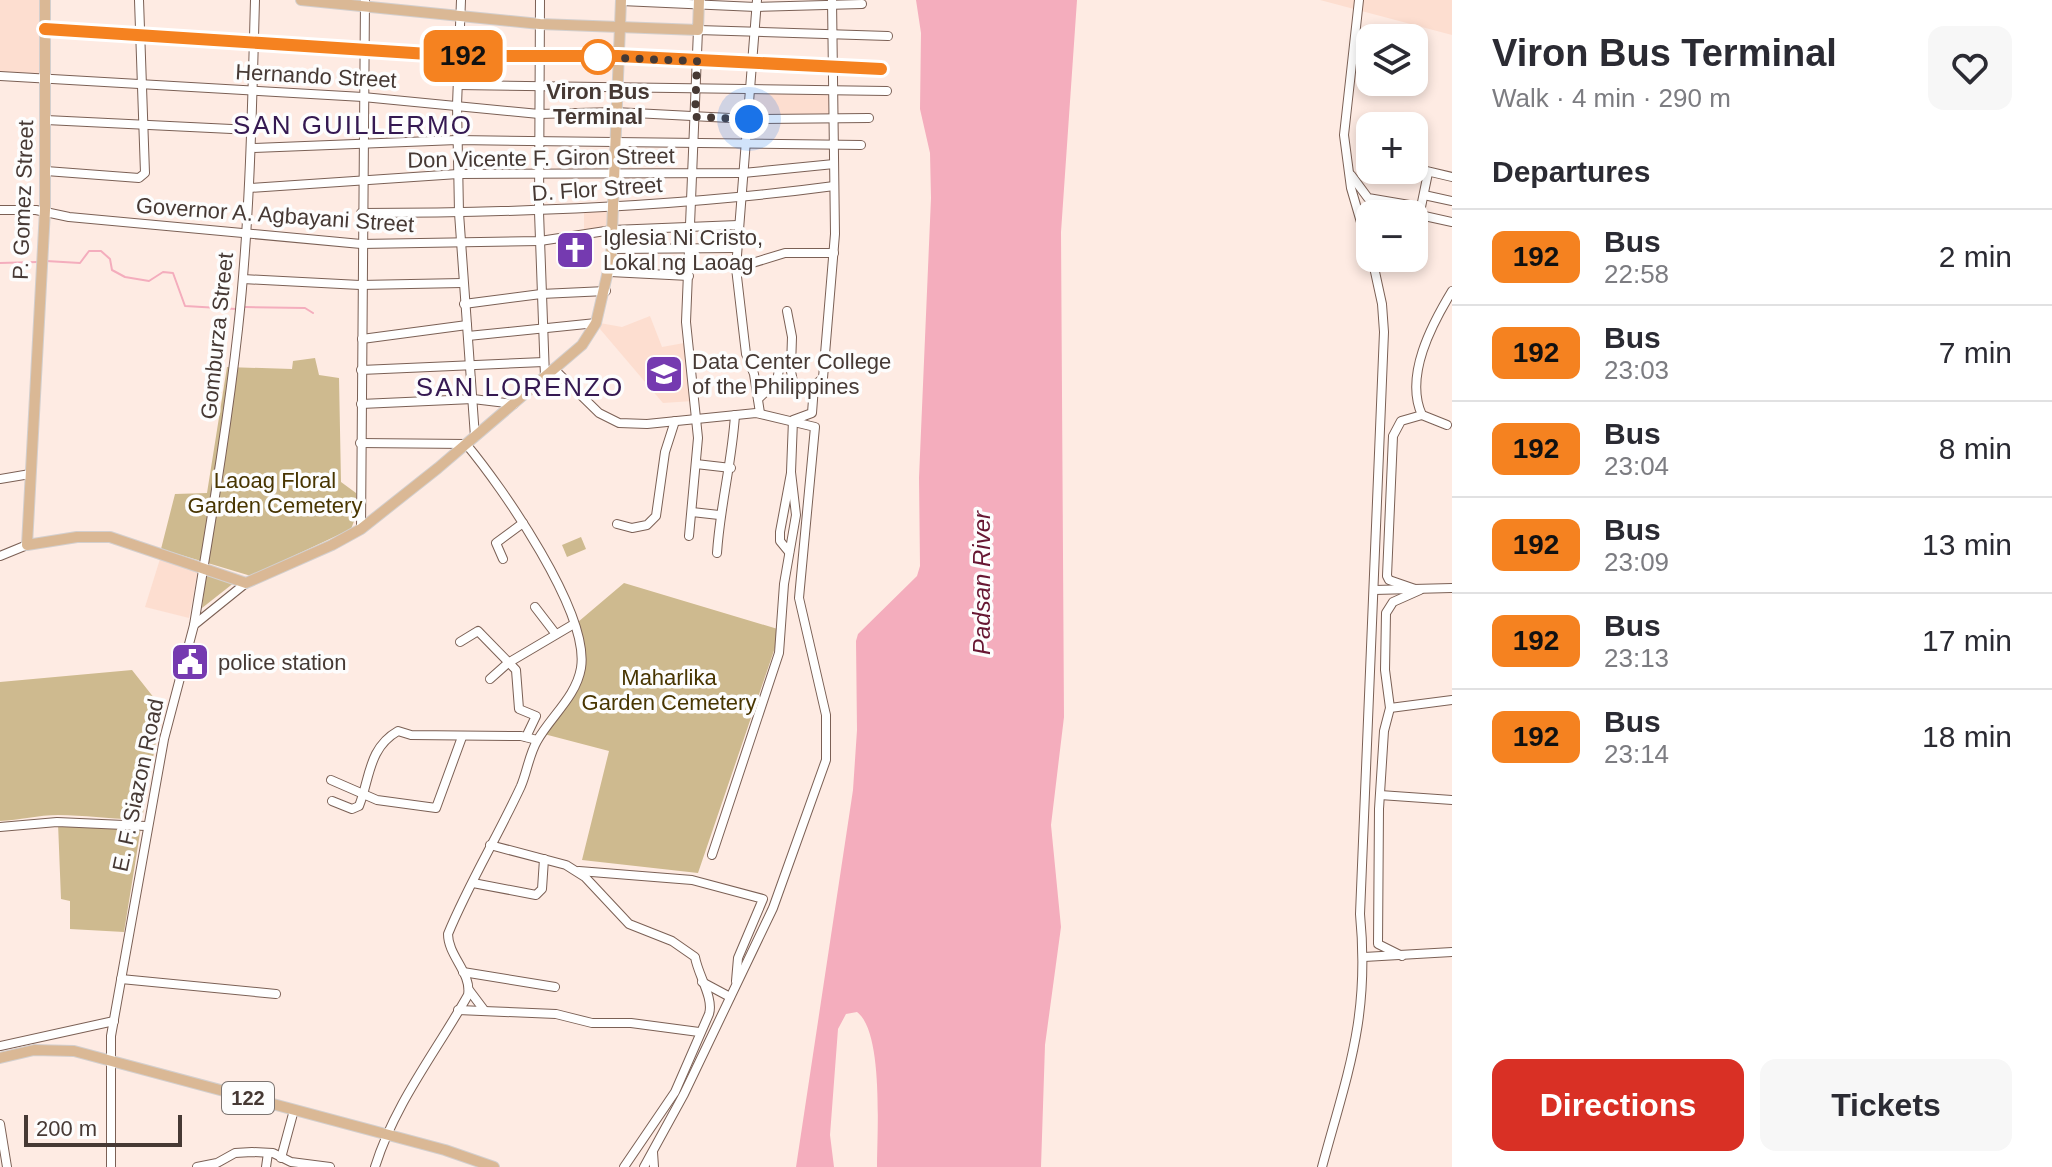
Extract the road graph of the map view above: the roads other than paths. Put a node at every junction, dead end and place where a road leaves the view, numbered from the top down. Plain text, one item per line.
1 (45, 0) edge
2 (139, 0) edge
3 (255, 0) edge
4 (301, 0) edge
5 (461, 0) edge
6 (540, 0) edge
7 (621, 0) edge
8 (1359, 0) edge
9 (832, 2) edge
10 (365, 3) edge
11 (698, 3) edge
12 (757, 4) edge
13 (862, 4) dead end
14 (461, 16) junction
15 (540, 24) junction
16 (45, 29) junction
17 (619, 29) junction
18 (698, 30) junction
19 (756, 32) junction
20 (139, 35) junction
21 (831, 35) junction
22 (888, 36) dead end
23 (254, 43) junction
24 (364, 51) junction
25 (459, 56) junction
26 (618, 56) junction
27 (539, 57) junction
28 (697, 61) junction
29 (754, 62) junction
30 (832, 66) junction
31 (881, 69) dead end
32 (0, 76) edge
33 (45, 77) junction
34 (140, 82) junction
35 (458, 85) junction
36 (539, 85) junction
37 (616, 88) junction
38 (696, 88) junction
39 (752, 90) junction
40 (253, 91) junction
41 (832, 91) junction
42 (887, 91) dead end
43 (363, 97) junction
44 (457, 105) junction
45 (615, 112) junction
46 (539, 114) junction
47 (695, 117) junction
48 (833, 118) junction
49 (869, 118) dead end
50 (749, 119) junction
51 (46, 120) junction
52 (142, 123) junction
53 (252, 130) junction
54 (457, 140) junction
55 (540, 140) junction
56 (614, 141) junction
57 (363, 144) junction
58 (834, 144) junction
59 (693, 145) junction
60 (861, 145) dead end
61 (746, 146) junction
62 (252, 148) junction
63 (834, 164) junction
64 (1347, 167) junction
65 (46, 171) junction
66 (614, 173) junction
67 (743, 173) junction
68 (1428, 173) edge
69 (458, 174) junction
70 (539, 174) junction
71 (692, 174) junction
72 (1452, 177) edge
73 (362, 181) junction
74 (1426, 184) edge
75 (834, 186) junction
76 (249, 188) junction
77 (1424, 195) junction
78 (741, 198) junction
79 (1356, 200) edge
80 (1380, 200) edge
81 (1423, 200) edge
82 (1452, 201) edge
83 (692, 202) junction
84 (613, 204) junction
85 (0, 210) edge
86 (45, 211) junction
87 (539, 212) junction
88 (361, 213) junction
89 (459, 213) junction
90 (1428, 217) edge
91 (1452, 222) edge
92 (738, 225) junction
93 (691, 226) junction
94 (612, 230) junction
95 (246, 233) junction
96 (540, 241) junction
97 (361, 244) junction
98 (460, 245) junction
99 (737, 248) junction
100 (612, 249) junction
101 (690, 249) junction
102 (834, 253) junction
103 (736, 268) junction
104 (610, 272) junction
105 (1375, 272) edge
106 (689, 276) junction
107 (243, 279) junction
108 (462, 283) junction
109 (360, 285) junction
110 (606, 291) junction
111 (1452, 291) edge
112 (541, 294) junction
113 (464, 304) junction
114 (787, 311) dead end
115 (596, 323) junction
116 (467, 325) junction
117 (543, 326) junction
118 (468, 336) junction
119 (362, 339) junction
120 (748, 359) junction
121 (780, 364) junction
122 (470, 367) junction
123 (791, 367) junction
124 (548, 369) junction
125 (361, 370) junction
126 (814, 386) junction
127 (473, 399) junction
128 (758, 399) junction
129 (361, 404) junction
130 (514, 404) junction
131 (760, 413) junction
132 (735, 415) junction
133 (1422, 415) junction
134 (698, 419) junction
135 (793, 420) junction
136 (675, 421) junction
137 (1447, 425) dead end
138 (471, 440) junction
139 (360, 443) junction
140 (696, 464) junction
141 (731, 468) junction
142 (791, 472) junction
143 (30, 474) junction
144 (0, 479) edge
145 (692, 512) junction
146 (719, 515) junction
147 (523, 523) junction
148 (617, 524) dead end
149 (361, 529) junction
150 (689, 536) dead end
151 (27, 545) junction
152 (789, 552) junction
153 (717, 553) dead end
154 (0, 556) edge
155 (503, 559) dead end
156 (203, 569) junction
157 (246, 583) junction
158 (1452, 588) edge
159 (1374, 590) junction
160 (1419, 590) junction
161 (535, 607) dead end
162 (574, 624) junction
163 (194, 625) junction
164 (555, 633) junction
165 (460, 642) dead end
166 (508, 663) junction
167 (490, 679) dead end
168 (1452, 700) edge
169 (1390, 708) junction
170 (462, 737) junction
171 (526, 737) junction
172 (537, 740) junction
173 (331, 780) dead end
174 (363, 793) junction
175 (1380, 795) junction
176 (1452, 800) edge
177 (332, 801) dead end
178 (146, 826) junction
179 (0, 827) edge
180 (490, 845) junction
181 (712, 855) dead end
182 (544, 859) junction
183 (576, 871) junction
184 (473, 883) junction
185 (1452, 952) edge
186 (1402, 956) junction
187 (1364, 957) junction
188 (463, 972) junction
189 (121, 979) junction
190 (700, 981) junction
191 (736, 982) junction
192 (555, 987) dead end
193 (469, 990) junction
194 (276, 994) dead end
195 (730, 997) junction
196 (458, 1010) junction
197 (484, 1010) junction
198 (114, 1021) junction
199 (699, 1032) junction
200 (0, 1046) edge
201 (0, 1058) edge
202 (109, 1060) junction
203 (294, 1110) junction
204 (0, 1124) edge
205 (386, 1134) junction
206 (652, 1151) junction
207 (268, 1153) junction
208 (281, 1158) junction
209 (310, 1166) edge
210 (7, 1167) edge
211 (111, 1167) edge
212 (197, 1167) edge
213 (266, 1167) edge
214 (330, 1167) edge
215 (375, 1167) edge
216 (494, 1167) edge
217 (624, 1167) edge
218 (641, 1167) edge
219 (654, 1167) edge
220 (1322, 1167) edge

1 - 16 main road, P. Gomez Street
2 - 20 street
3 - 23 street, Gomburza Street
4 - 10 main road
5 - 14 street
6 - 15 street
7 - 11 street
7 - 17 main road
8 - 64 street
9 - 12 street
9 - 13 street
9 - 21 street
10 - 14 main road
10 - 24 street
11 - 12 street
11 - 18 main road
12 - 19 street
14 - 15 main road
14 - 25 street
15 - 17 main road
15 - 27 street
16 - 20 street
16 - 33 main road, P. Gomez Street
17 - 18 main road
17 - 26 main road
18 - 19 street
18 - 28 street
19 - 21 street
19 - 29 street
20 - 23 street
20 - 34 street
21 - 22 street
21 - 30 street
23 - 24 street
23 - 40 street, Gomburza Street
24 - 25 street
24 - 43 street
25 - 27 street
25 - 35 street
26 - 27 street
26 - 28 street
26 - 37 main road
27 - 36 street
28 - 29 street
28 - 38 street
29 - 30 street
29 - 39 street
30 - 31 street
30 - 41 street
32 - 33 street, Hernando Street
33 - 34 street, Hernando Street
33 - 51 main road, P. Gomez Street
34 - 40 street, Hernando Street
34 - 52 street
35 - 36 street
35 - 44 street
36 - 37 street
36 - 46 street
37 - 38 street
37 - 45 main road
38 - 39 street
38 - 47 street
39 - 41 street
39 - 50 street
40 - 43 street, Hernando Street
40 - 53 street, Gomburza Street
41 - 42 street
41 - 48 street
43 - 44 street, Hernando Street
43 - 57 street
44 - 46 street, Hernando Street
44 - 54 street
45 - 46 street, Hernando Street
45 - 47 street, Hernando Street
45 - 56 main road
46 - 55 street
47 - 50 street, Hernando Street
47 - 59 street
48 - 49 street, Hernando Street
48 - 50 street, Hernando Street
48 - 58 street
50 - 61 street
51 - 52 street
51 - 65 main road, P. Gomez Street
52 - 53 street
52 - 65 street
53 - 62 street, Gomburza Street
54 - 55 street
54 - 57 street
54 - 69 street
55 - 56 street
55 - 70 street
56 - 59 street
56 - 66 main road
57 - 62 street
57 - 73 street
58 - 60 street
58 - 61 street
58 - 63 street
59 - 61 street
59 - 71 street
61 - 67 street
62 - 76 street, Gomburza Street
63 - 67 street, Don Vicente F. Giron Street
63 - 75 street
64 - 79 street
64 - 80 street
65 - 86 main road, P. Gomez Street
66 - 70 street, Don Vicente F. Giron Street
66 - 71 street, Don Vicente F. Giron Street
66 - 84 main road
67 - 71 street, Don Vicente F. Giron Street
67 - 78 street
68 - 72 street
69 - 70 street, Don Vicente F. Giron Street
69 - 73 street, Don Vicente F. Giron Street
69 - 89 street
70 - 87 street
71 - 83 street
73 - 76 street, Don Vicente F. Giron Street
73 - 88 street
74 - 77 street
75 - 78 street, D. Flor Street
75 - 102 street
76 - 95 street, Gomburza Street
77 - 81 street
77 - 82 street
78 - 83 street, D. Flor Street
78 - 92 street
83 - 84 street, D. Flor Street
83 - 93 street
84 - 87 street, D. Flor Street
84 - 94 main road
85 - 86 street, Governor A. Agbayani Street
86 - 95 street, Governor A. Agbayani Street
86 - 143 main road, P. Gomez Street
87 - 89 street, D. Flor Street
87 - 96 street
88 - 89 street, D. Flor Street
88 - 97 street
89 - 98 street
90 - 91 street
92 - 93 street, Governor A. Agbayani Street
92 - 99 street
93 - 94 street, Governor A. Agbayani Street
93 - 101 street
94 - 96 street, Governor A. Agbayani Street
94 - 100 main road
95 - 97 street, Governor A. Agbayani Street
95 - 107 street, Gomburza Street
96 - 98 street, Governor A. Agbayani Street
96 - 112 street
97 - 98 street, Governor A. Agbayani Street
97 - 109 street
98 - 108 street
99 - 101 street
99 - 103 street
100 - 101 street
100 - 104 main road
101 - 106 street
102 - 103 street
102 - 126 street
103 - 120 street
104 - 106 street
104 - 110 main road
105 - 159 street
106 - 134 street
107 - 109 street
107 - 156 street, Gomburza Street
108 - 109 street
108 - 113 street
109 - 119 street
110 - 112 street
110 - 115 main road
111 - 133 street
112 - 113 street
112 - 117 street
113 - 116 street
114 - 123 street
115 - 117 street
115 - 124 main road
116 - 118 street
116 - 119 street
117 - 118 street
117 - 124 street
118 - 122 street
119 - 125 street
120 - 121 street
120 - 128 street
121 - 123 street
121 - 128 street
122 - 124 street
122 - 125 street
122 - 127 street
123 - 126 street
124 - 130 main road
124 - 136 street
125 - 129 street
126 - 135 street
127 - 129 street
127 - 130 street
127 - 138 street
128 - 131 street
129 - 139 street
130 - 138 main road
131 - 132 street
131 - 135 street
132 - 134 street
132 - 141 street
133 - 137 street
133 - 160 street
134 - 136 street
134 - 140 street
135 - 142 street
135 - 191 street
136 - 148 street
138 - 139 street
138 - 147 street
138 - 149 main road
139 - 149 street
140 - 141 street
140 - 145 street
141 - 146 street
142 - 152 street
142 - 152 street
143 - 144 street
143 - 151 main road, P. Gomez Street
145 - 146 street
145 - 150 street
146 - 153 street
147 - 155 street
147 - 162 street
149 - 157 main road
151 - 154 street
151 - 156 main road
152 - 181 street
156 - 157 main road
156 - 163 street, Gomburza Street
157 - 163 street
158 - 160 street
159 - 160 street
159 - 187 street
160 - 169 street
161 - 164 street
162 - 164 street
162 - 172 street
163 - 178 street, E. F. Siazon Road
164 - 166 street
165 - 166 street
166 - 167 street
166 - 171 street
168 - 169 street
169 - 175 street
170 - 171 street
170 - 174 street
170 - 174 street
171 - 172 street
172 - 180 street
173 - 174 street
174 - 177 street
175 - 176 street
175 - 186 street
178 - 179 street
178 - 189 street, E. F. Siazon Road
180 - 182 street
180 - 184 street
182 - 183 street
182 - 184 street
183 - 190 street
183 - 191 street
184 - 188 street
185 - 186 street
186 - 187 street
187 - 220 street
188 - 192 street
188 - 193 street
189 - 194 street
189 - 198 street, E. F. Siazon Road
190 - 195 street
190 - 199 street
191 - 195 street
193 - 196 street
193 - 197 street
195 - 206 street
196 - 197 street
196 - 205 street
197 - 199 street
198 - 200 street
198 - 202 street, E. F. Siazon Road
199 - 217 street
201 - 202 main road, 122
202 - 203 main road, 122
202 - 211 street, E. F. Siazon Road
203 - 205 main road, 122
203 - 208 street
204 - 210 street
205 - 215 street
205 - 216 main road, 122
206 - 218 street
206 - 219 street
207 - 208 street
207 - 212 street
207 - 213 street
208 - 209 street
209 - 214 street

